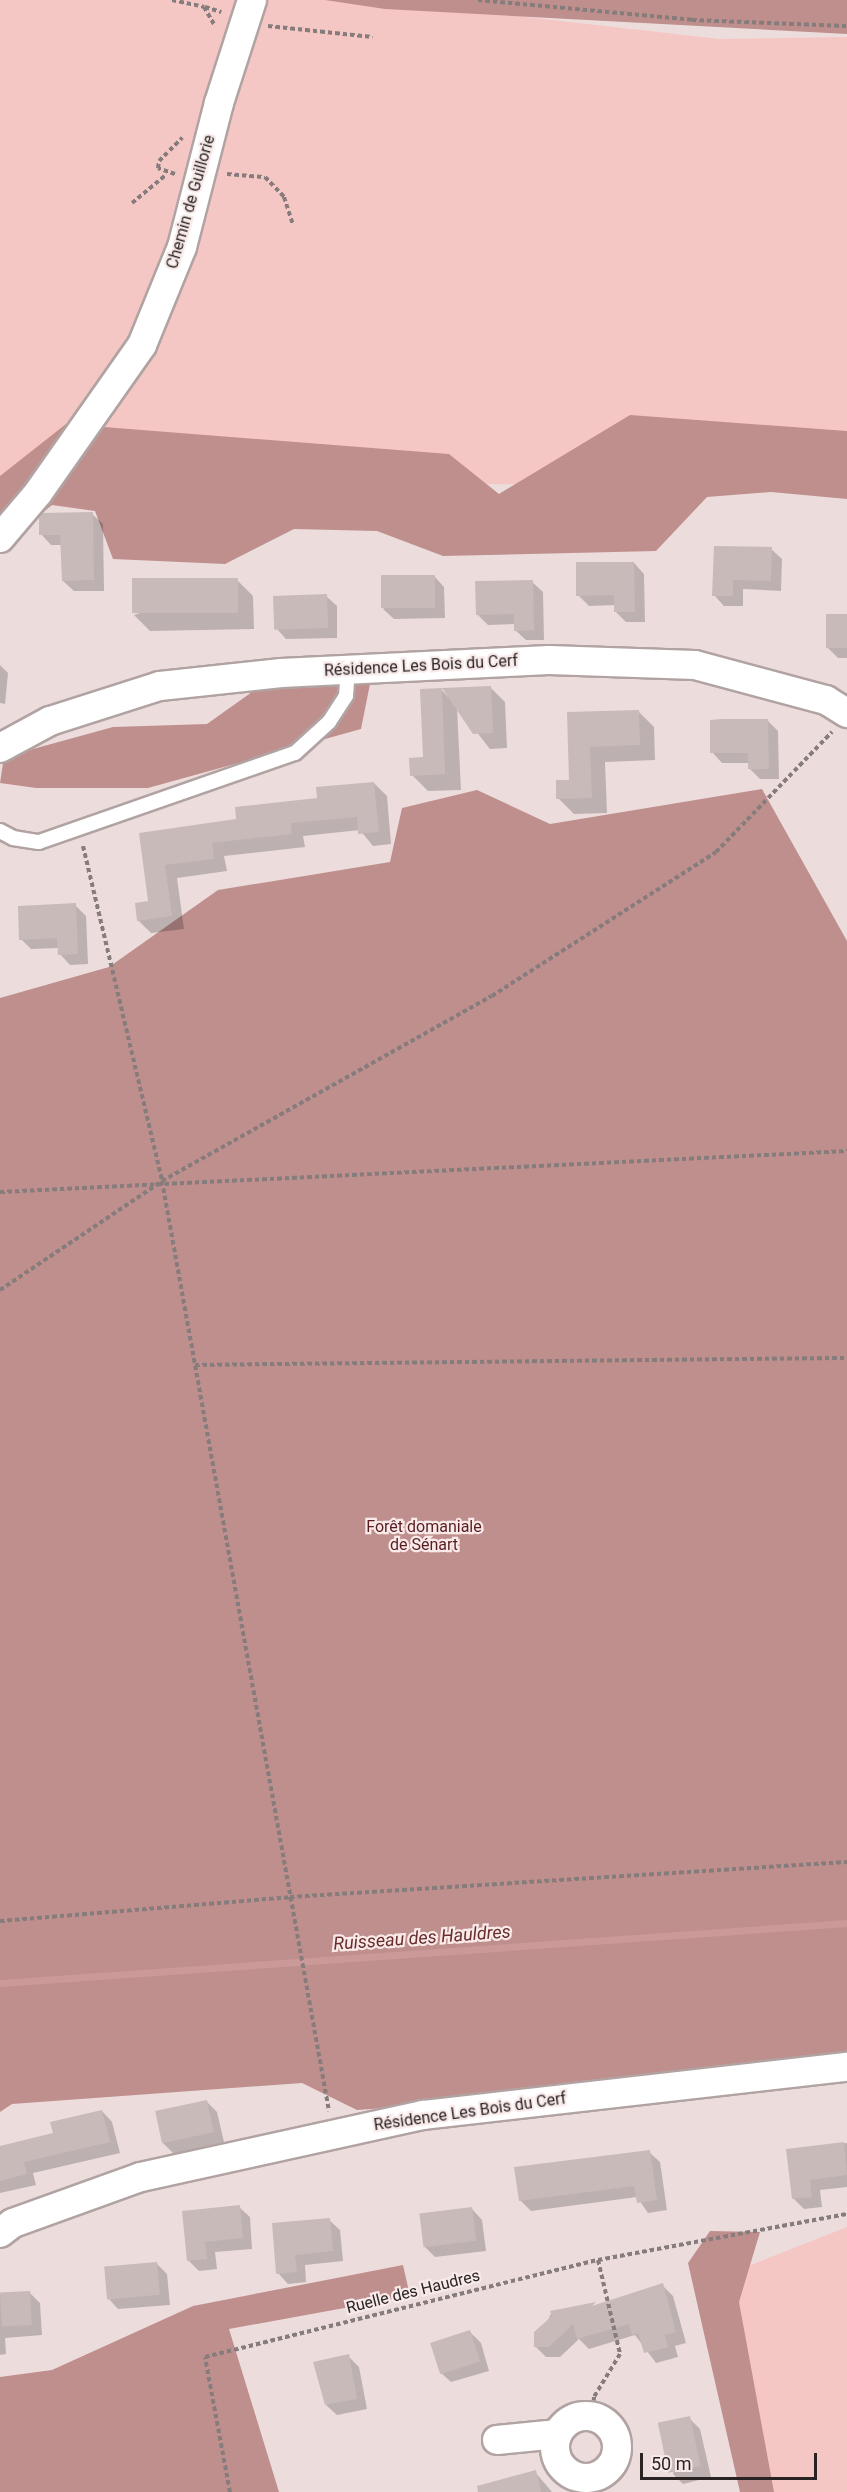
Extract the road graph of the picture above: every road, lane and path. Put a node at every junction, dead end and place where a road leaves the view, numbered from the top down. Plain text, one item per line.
1 (478, 0) edge
2 (204, 7) dead end
3 (249, 9) edge
4 (847, 26) edge
5 (372, 37) dead end
6 (167, 174) dead end
7 (132, 203) dead end
8 (0, 538) edge
9 (348, 670) junction
10 (843, 719) edge
11 (0, 748) edge
12 (79, 828) junction
13 (0, 831) edge
14 (847, 1151) edge
15 (162, 1181) junction
16 (0, 1192) edge
17 (0, 1290) edge
18 (847, 1358) edge
19 (195, 1365) junction
20 (847, 1862) edge
21 (290, 1897) junction
22 (0, 1921) edge
23 (847, 2067) edge
24 (333, 2134) junction
25 (847, 2214) edge
26 (0, 2233) edge
27 (598, 2260) junction
28 (593, 2416) junction
29 (558, 2434) junction
30 (497, 2440) dead end
31 (594, 2484) edge
32 (230, 2492) edge

1 - 4 path
2 - 3 path
3 - 5 path
3 - 8 street, Chemin de Guillorie
6 - 7 path
9 - 10 street, Résidence Les Bois du Cerf
9 - 11 street, Résidence Les Bois du Cerf
9 - 12 lane
10 - 15 path
12 - 13 lane
12 - 15 path
14 - 15 path
15 - 16 path
15 - 17 path
15 - 19 path
18 - 19 path
19 - 21 path
20 - 21 path
21 - 22 path
21 - 24 path
23 - 24 street, Résidence Les Bois du Cerf
24 - 26 street, Résidence Les Bois du Cerf
25 - 27 path
27 - 28 path
27 - 32 path, Ruelle des Haudres
28 - 29 street
28 - 31 street
29 - 30 street
29 - 31 street

